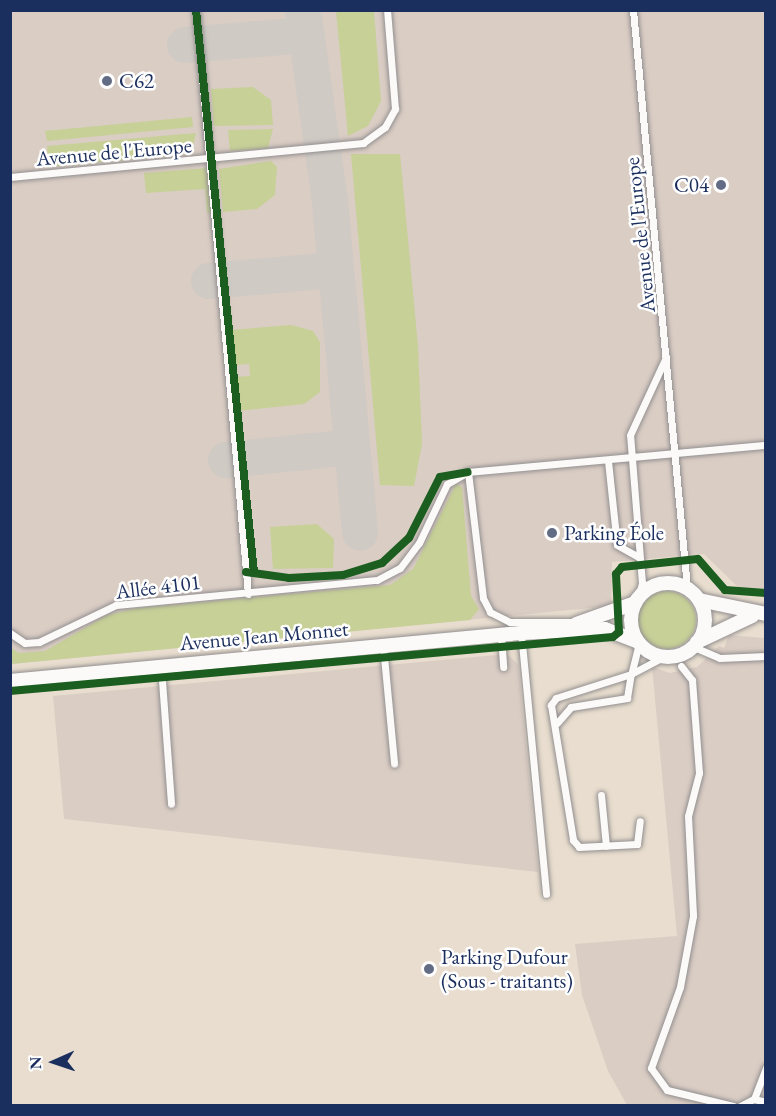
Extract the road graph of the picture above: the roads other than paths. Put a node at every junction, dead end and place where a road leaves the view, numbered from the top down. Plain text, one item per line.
1 (196, 10) edge
2 (387, 10) edge
3 (633, 10) edge
4 (212, 160) junction
5 (10, 177) edge
6 (668, 352) junction
7 (765, 445) edge
8 (676, 455) junction
9 (631, 459) junction
10 (608, 461) junction
11 (468, 472) junction
12 (639, 557) junction
13 (687, 588) junction
14 (248, 594) junction
15 (637, 600) junction
16 (699, 600) junction
17 (761, 614) edge
18 (580, 623) junction
19 (10, 633) edge
20 (521, 633) junction
21 (501, 635) junction
22 (638, 642) junction
23 (695, 645) junction
24 (383, 646) junction
25 (765, 656) edge
26 (663, 657) junction
27 (681, 666) dead end
28 (161, 667) junction
29 (503, 667) dead end
30 (631, 674) junction
31 (10, 681) edge
32 (557, 723) junction
33 (394, 763) dead end
34 (601, 795) dead end
35 (171, 804) dead end
36 (640, 821) dead end
37 (606, 846) junction
38 (546, 894) dead end
39 (765, 1067) edge
40 (754, 1099) junction
41 (765, 1102) edge
42 (733, 1106) edge
43 (740, 1106) edge

1 - 4 lane
2 - 4 lane, Avenue de l'Europe
3 - 6 lane, Avenue de l'Europe
4 - 5 lane, Avenue de l'Europe
4 - 14 lane
6 - 8 lane, Avenue de l'Europe
6 - 9 lane
7 - 8 lane
8 - 9 lane
8 - 13 lane, Avenue de l'Europe
9 - 10 lane
9 - 12 lane
10 - 11 lane
10 - 12 lane
11 - 14 lane, Allée 4101
11 - 18 lane
12 - 15 lane
13 - 15 street
13 - 16 street
14 - 19 lane, Allée 4101
15 - 18 street, Avenue Jean Monnet
15 - 22 street
16 - 17 street
16 - 23 street
17 - 23 street
18 - 20 street, Avenue Jean Monnet
20 - 21 street, Avenue Jean Monnet
20 - 22 street, Avenue Jean Monnet
20 - 38 lane
21 - 24 street, Avenue Jean Monnet
21 - 29 lane
22 - 26 street
22 - 30 lane
23 - 25 lane
23 - 26 street
24 - 28 street, Avenue Jean Monnet
24 - 33 lane
26 - 30 lane
27 - 42 lane
28 - 31 street, Avenue Jean Monnet
28 - 35 lane
30 - 32 lane
30 - 32 lane
32 - 37 lane
34 - 37 lane
36 - 37 lane
39 - 40 lane
40 - 41 lane
40 - 43 lane

